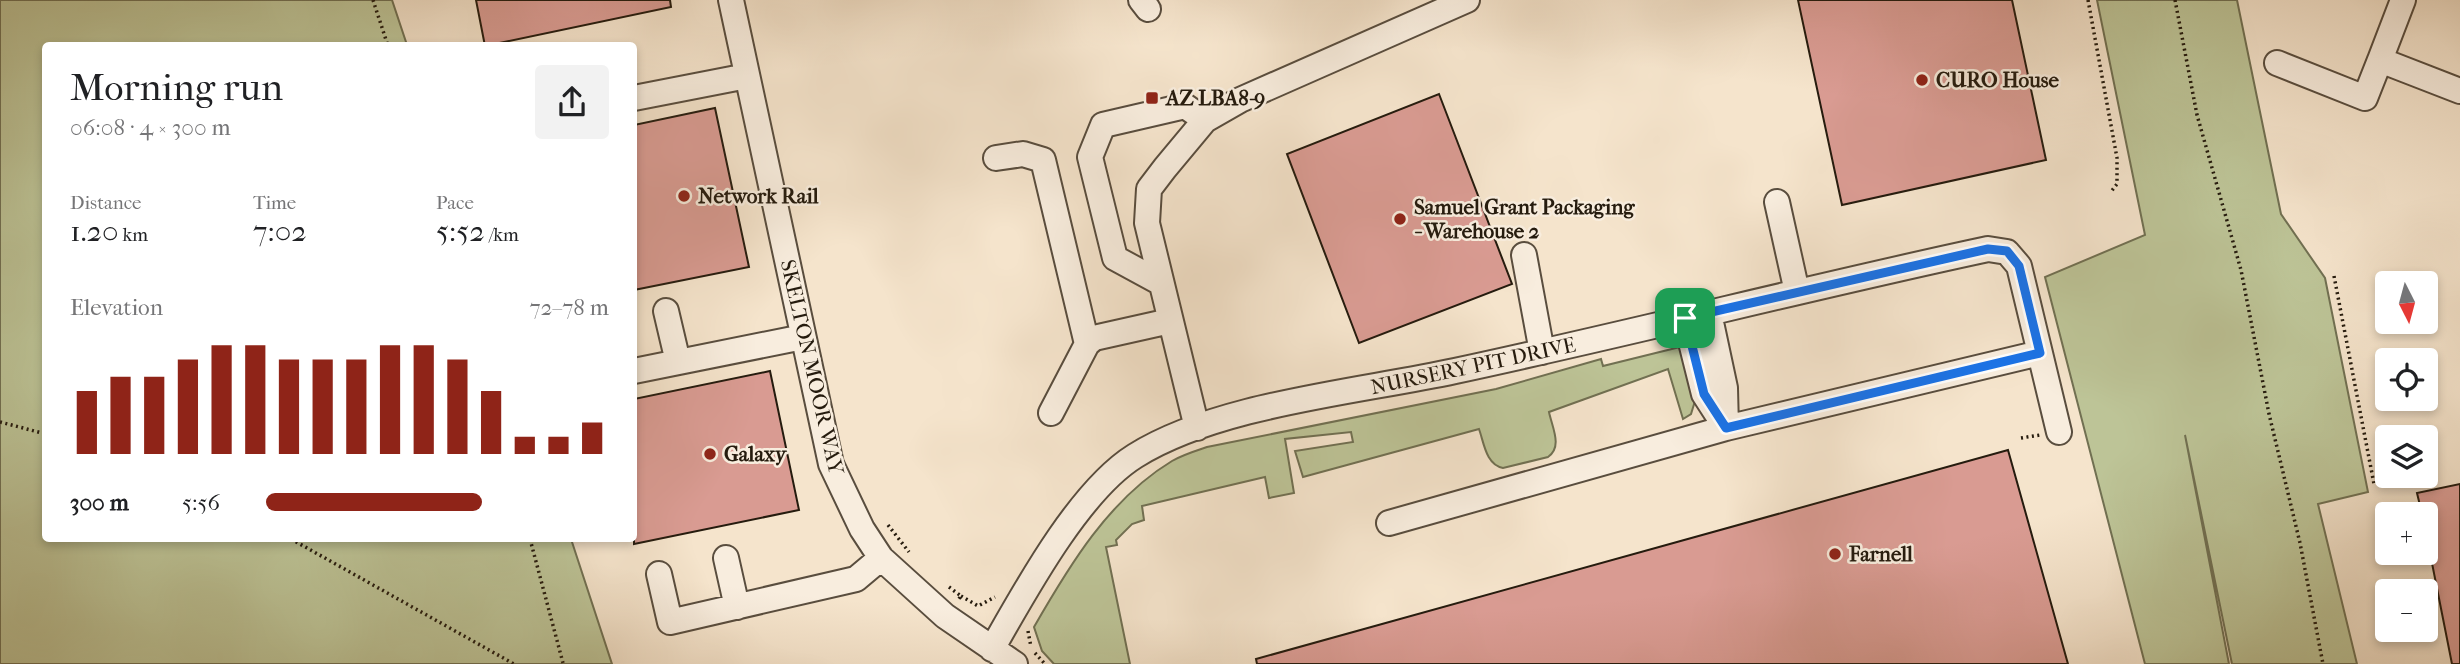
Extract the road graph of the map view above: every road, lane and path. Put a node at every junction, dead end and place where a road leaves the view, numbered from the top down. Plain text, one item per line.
1 (373, 0) edge
2 (731, 0) edge
3 (1467, 0) edge
4 (2088, 0) edge
5 (2175, 0) edge
6 (2403, 0) edge
7 (387, 42) edge
8 (2380, 60) junction
9 (2277, 63) dead end
10 (747, 76) junction
11 (2460, 91) edge
12 (637, 98) edge
13 (1205, 120) junction
14 (996, 158) dead end
15 (2110, 193) dead end
16 (1777, 202) dead end
17 (1524, 255) dead end
18 (2334, 276) dead end
19 (1161, 283) junction
20 (1797, 292) junction
21 (666, 311) dead end
22 (1697, 316) junction
23 (1170, 321) junction
24 (803, 337) junction
25 (1087, 344) junction
26 (1542, 352) junction
27 (2040, 353) junction
28 (678, 362) junction
29 (637, 370) edge
30 (1051, 412) dead end
31 (0, 422) edge
32 (1197, 428) junction
33 (1726, 428) junction
34 (2059, 432) dead end
35 (42, 433) edge
36 (2374, 484) dead end
37 (1389, 523) dead end
38 (887, 524) dead end
39 (296, 542) edge
40 (531, 542) edge
41 (726, 558) dead end
42 (881, 558) junction
43 (916, 558) dead end
44 (659, 574) dead end
45 (942, 581) dead end
46 (737, 607) junction
47 (945, 616) junction
48 (992, 649) junction
49 (514, 664) edge
50 (563, 664) edge
51 (1015, 664) edge
52 (2323, 664) edge

1 - 7 path
2 - 10 street, SKELTON MOOR WAY
3 - 13 street
4 - 15 path
5 - 52 path
6 - 8 street
8 - 9 street
8 - 11 street
10 - 12 street
10 - 24 street, SKELTON MOOR WAY
13 - 19 street
13 - 19 street
14 - 25 street
16 - 20 street
17 - 26 street
18 - 36 path
19 - 23 street
20 - 22 street, NURSERY PIT DRIVE
20 - 27 street, NURSERY PIT DRIVE
21 - 28 street
22 - 26 street, NURSERY PIT DRIVE
22 - 33 street
23 - 25 street
23 - 32 street
24 - 28 street
24 - 42 street, SKELTON MOOR WAY
25 - 30 street
26 - 32 street, NURSERY PIT DRIVE
27 - 33 street
27 - 34 street
28 - 29 street
31 - 35 path
32 - 48 street, NURSERY PIT DRIVE
33 - 37 street
38 - 43 path
39 - 49 path
40 - 50 path
41 - 46 street
42 - 46 street
42 - 47 street, SKELTON MOOR WAY
44 - 46 street
45 - 47 path
47 - 48 street, SKELTON MOOR WAY
48 - 51 street, SKELTON MOOR WAY

